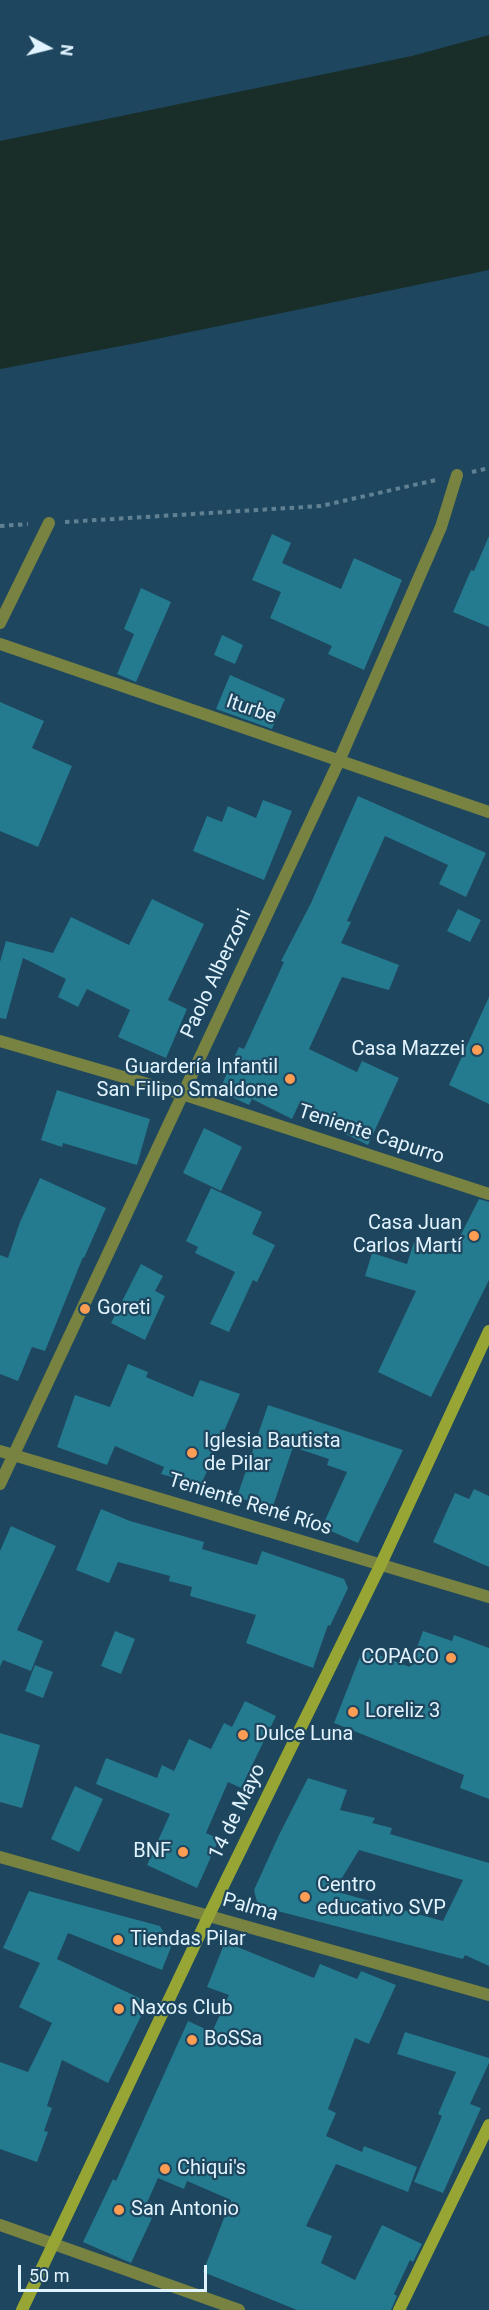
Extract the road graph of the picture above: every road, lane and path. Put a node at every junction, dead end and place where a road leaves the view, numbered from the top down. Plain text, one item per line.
1 (489, 468) edge
2 (457, 475) junction
3 (49, 523) junction
4 (0, 526) edge
5 (0, 623) edge
6 (0, 644) edge
7 (339, 761) junction
8 (489, 812) edge
9 (0, 1041) edge
10 (182, 1094) junction
11 (489, 1194) edge
12 (489, 1331) edge
13 (0, 1451) edge
14 (15, 1455) junction
15 (0, 1484) edge
16 (381, 1564) junction
17 (489, 1597) edge
18 (0, 1857) edge
19 (208, 1917) junction
20 (489, 1995) edge
21 (489, 2125) edge
22 (0, 2225) edge
23 (52, 2245) junction
24 (22, 2310) edge
25 (239, 2310) edge
26 (399, 2310) edge

1 - 2 path
2 - 3 path
2 - 7 street, Paolo Alberzoni
3 - 4 path
3 - 5 street
6 - 7 street, Iturbe
7 - 8 street, Iturbe
7 - 10 street, Paolo Alberzoni
9 - 10 street, Teniente Capurro
10 - 11 street, Teniente Capurro
10 - 14 street, Paolo Alberzoni
12 - 16 main road, 14 de Mayo
13 - 14 street, Teniente René Ríos
14 - 15 street, Paolo Alberzoni
14 - 16 street, Teniente René Ríos
16 - 17 street, Teniente René Ríos
16 - 19 main road, 14 de Mayo
18 - 19 street, Palma
19 - 20 street, Palma
19 - 23 main road, 14 de Mayo
21 - 26 main road
22 - 23 street
23 - 24 main road, 14 de Mayo
23 - 25 street

